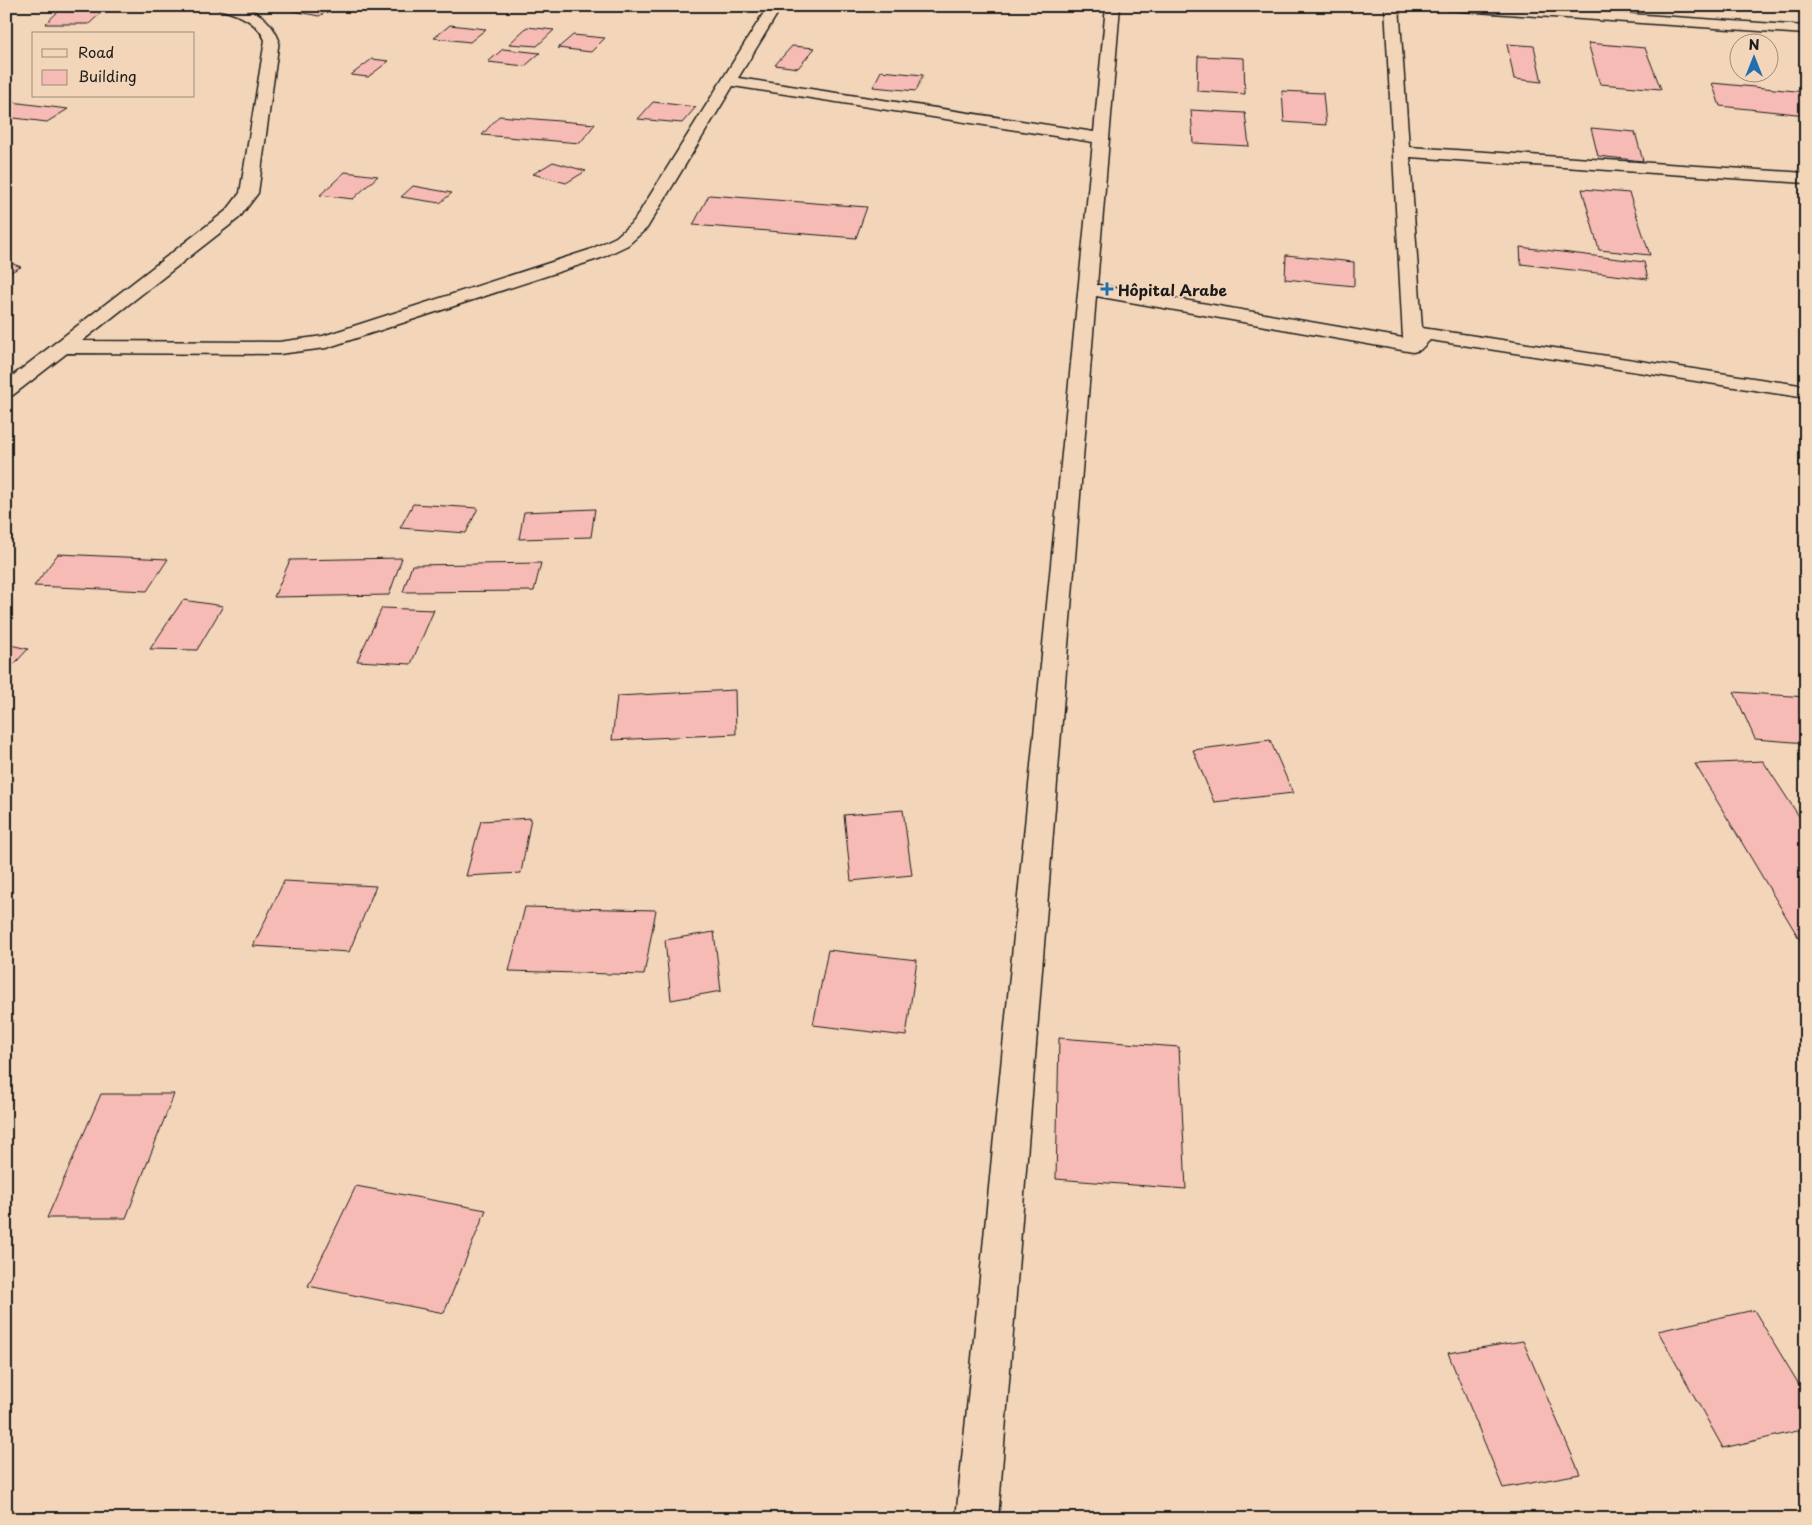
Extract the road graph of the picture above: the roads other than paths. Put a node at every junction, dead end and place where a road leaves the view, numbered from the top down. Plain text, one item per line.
1 (224, 6) edge
2 (775, 6) edge
3 (1113, 6) edge
4 (1392, 6) edge
5 (1447, 6) edge
6 (1806, 30) edge
7 (729, 81) junction
8 (1101, 138) junction
9 (1401, 151) junction
10 (1806, 178) edge
11 (1087, 290) junction
12 (1414, 346) junction
13 (63, 347) junction
14 (6, 391) edge
15 (1806, 392) edge
16 (977, 1519) edge

1 - 13 street
2 - 7 street
3 - 8 street
4 - 9 street
5 - 6 street
7 - 8 street
7 - 13 street
8 - 11 street
9 - 10 street
9 - 12 street
11 - 12 street
11 - 16 street
12 - 15 street
13 - 14 street

